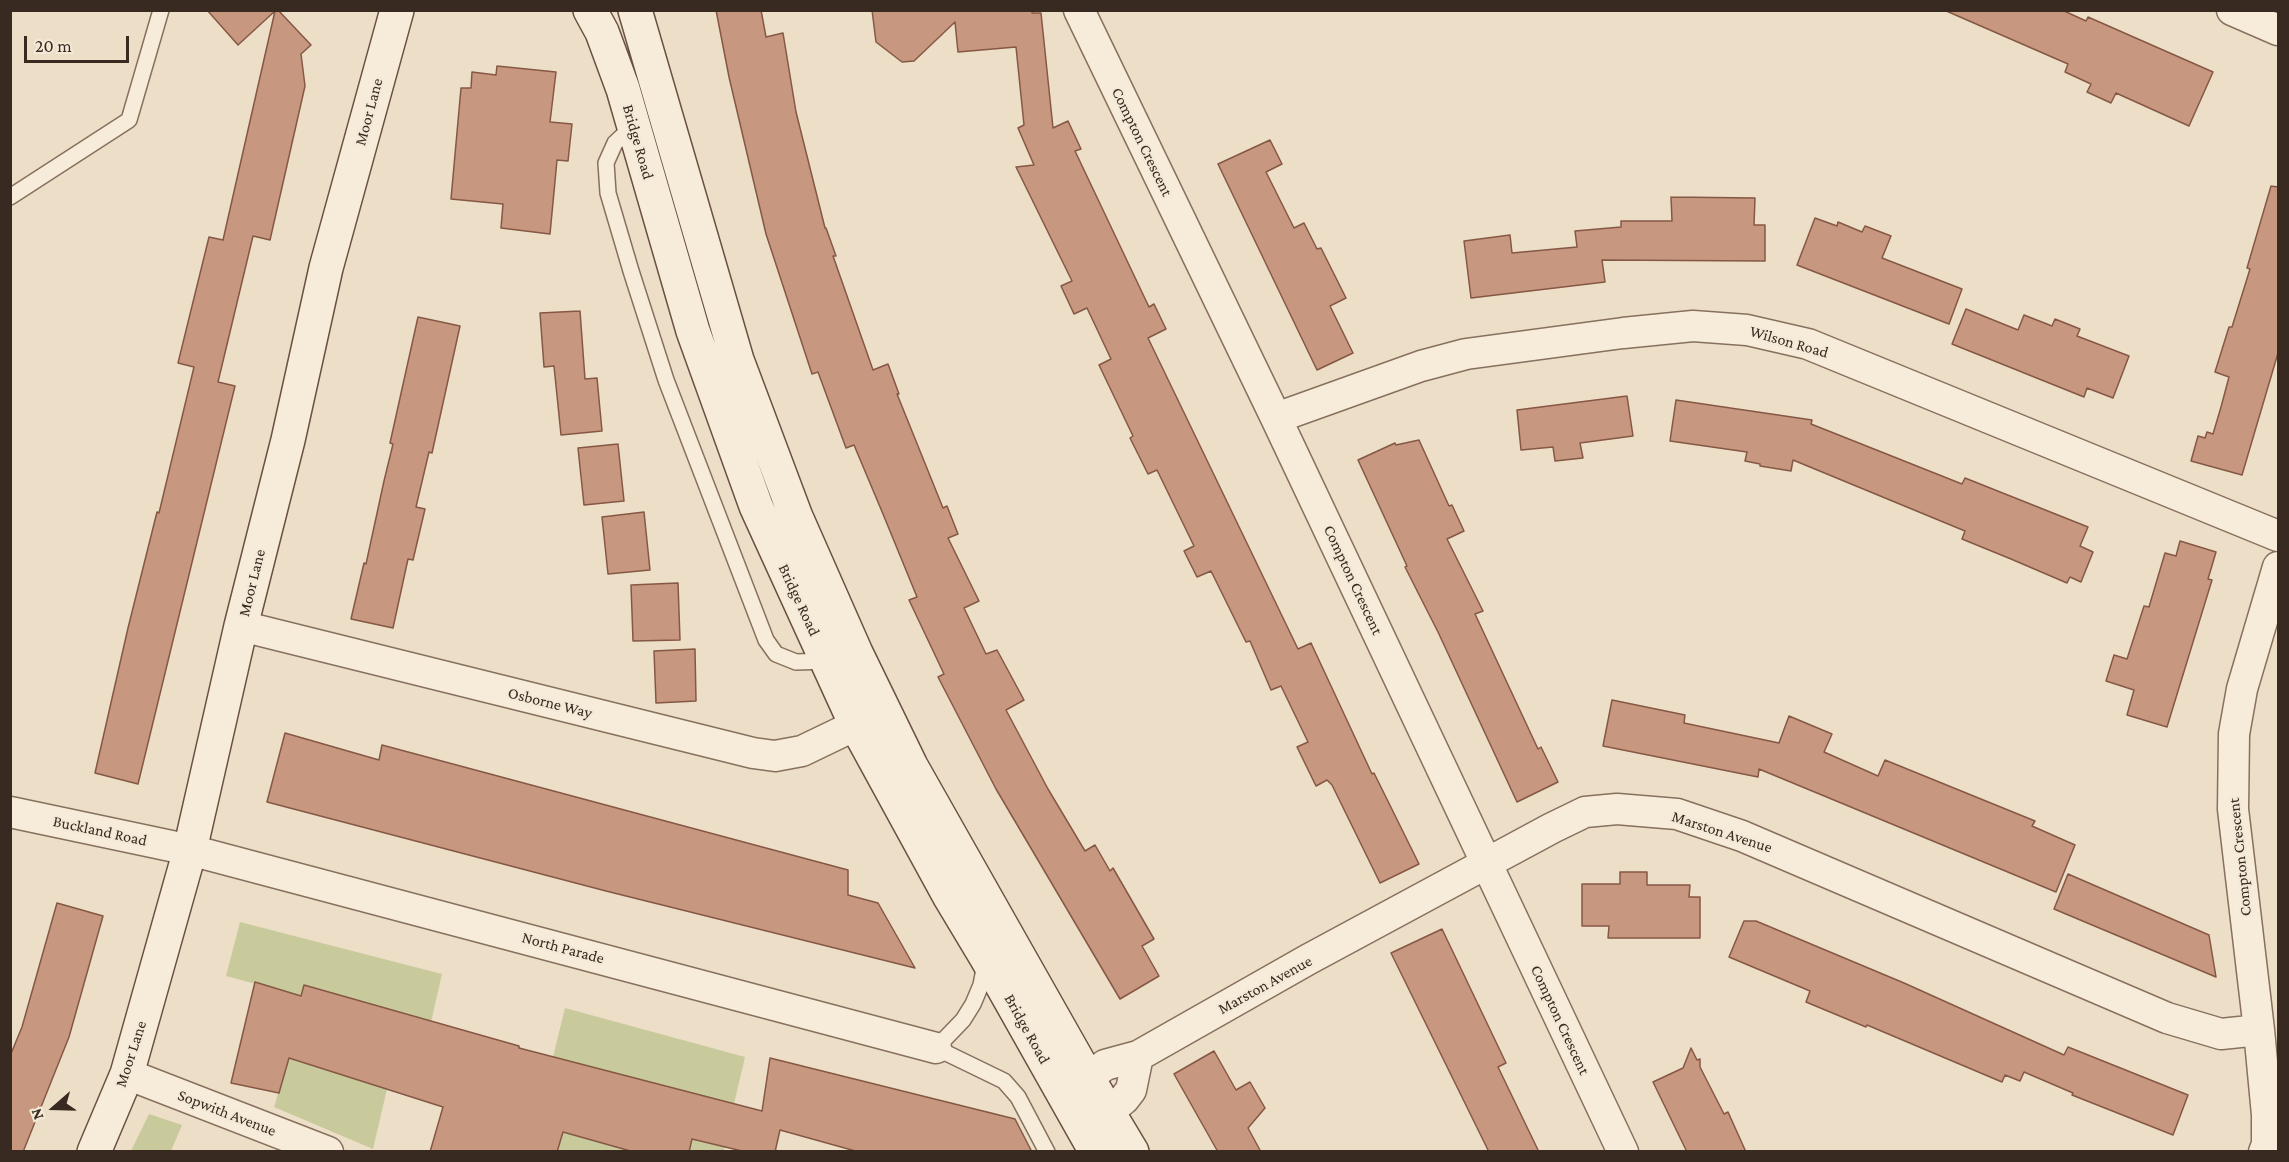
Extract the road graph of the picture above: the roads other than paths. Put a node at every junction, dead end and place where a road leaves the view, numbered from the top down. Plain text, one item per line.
1 (161, 10) edge
2 (397, 10) edge
3 (590, 10) edge
4 (1079, 10) edge
5 (2232, 10) edge
6 (643, 20) edge
7 (2278, 30) edge
8 (633, 126) junction
9 (10, 197) edge
10 (1276, 418) junction
11 (2278, 536) edge
12 (2278, 567) edge
13 (241, 626) junction
14 (827, 661) junction
15 (856, 725) junction
16 (10, 813) edge
17 (190, 850) junction
18 (1487, 864) junction
19 (986, 957) junction
20 (2259, 1030) junction
21 (936, 1048) junction
22 (1138, 1056) junction
23 (127, 1074) junction
24 (1087, 1077) junction
25 (1067, 1102) junction
26 (1108, 1112) junction
27 (94, 1152) edge
28 (328, 1152) edge
29 (1047, 1152) edge
30 (1096, 1152) edge
31 (1132, 1152) edge
32 (1623, 1152) edge
33 (2264, 1152) edge

1 - 9 lane
2 - 13 street, Moor Lane
3 - 8 street, Bridge Road
4 - 10 street, Compton Crescent
5 - 7 street
6 - 24 street, Bridge Road
8 - 14 street, Bridge Road
8 - 14 lane
10 - 11 street, Wilson Road
10 - 18 street, Compton Crescent
12 - 20 street, Compton Crescent
13 - 15 street, Osborne Way
13 - 17 street, Moor Lane
14 - 15 street, Bridge Road
15 - 19 street, Bridge Road
16 - 17 street, Buckland Road
17 - 21 street, North Parade
17 - 23 street, Moor Lane
18 - 20 street, Marston Avenue
18 - 22 street, Marston Avenue
18 - 32 street, Compton Crescent
19 - 21 lane
19 - 25 street, Bridge Road
20 - 33 street, Compton Crescent
21 - 29 lane, North Parade
22 - 24 street, Marston Avenue
22 - 26 street
23 - 27 street, Moor Lane
23 - 28 street, Sopwith Avenue
24 - 25 street, Marston Avenue
24 - 26 street, Bridge Road
25 - 30 street, Bridge Road
26 - 31 street, Bridge Road

